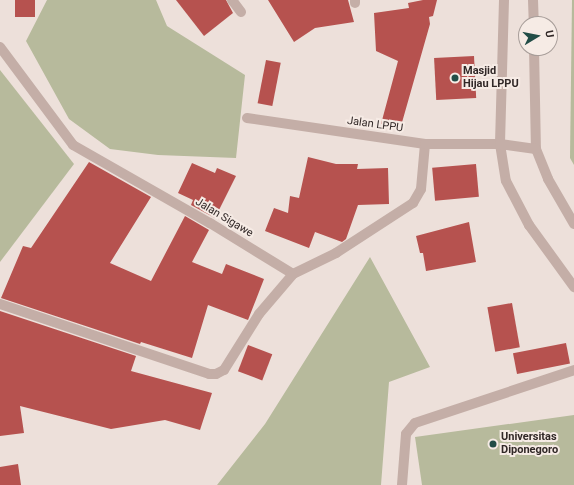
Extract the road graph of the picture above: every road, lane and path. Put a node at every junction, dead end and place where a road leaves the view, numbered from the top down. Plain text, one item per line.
1 (232, 0) edge
2 (504, 0) edge
3 (534, 0) edge
4 (241, 12) dead end
5 (534, 16) edge
6 (0, 46) edge
7 (534, 56) edge
8 (247, 118) dead end
9 (425, 144) junction
10 (500, 144) junction
11 (536, 149) junction
12 (574, 224) edge
13 (294, 274) junction
14 (574, 287) edge
15 (0, 304) edge
16 (574, 370) edge
17 (402, 485) edge

1 - 4 street
2 - 10 street
3 - 5 street
6 - 13 street, Jalan Sigawe
7 - 11 street
8 - 9 street, Jalan LPPU
9 - 10 street, Jalan LPPU
9 - 13 street
10 - 11 street, Jalan LPPU
10 - 14 street
11 - 12 street
13 - 15 street
16 - 17 street

